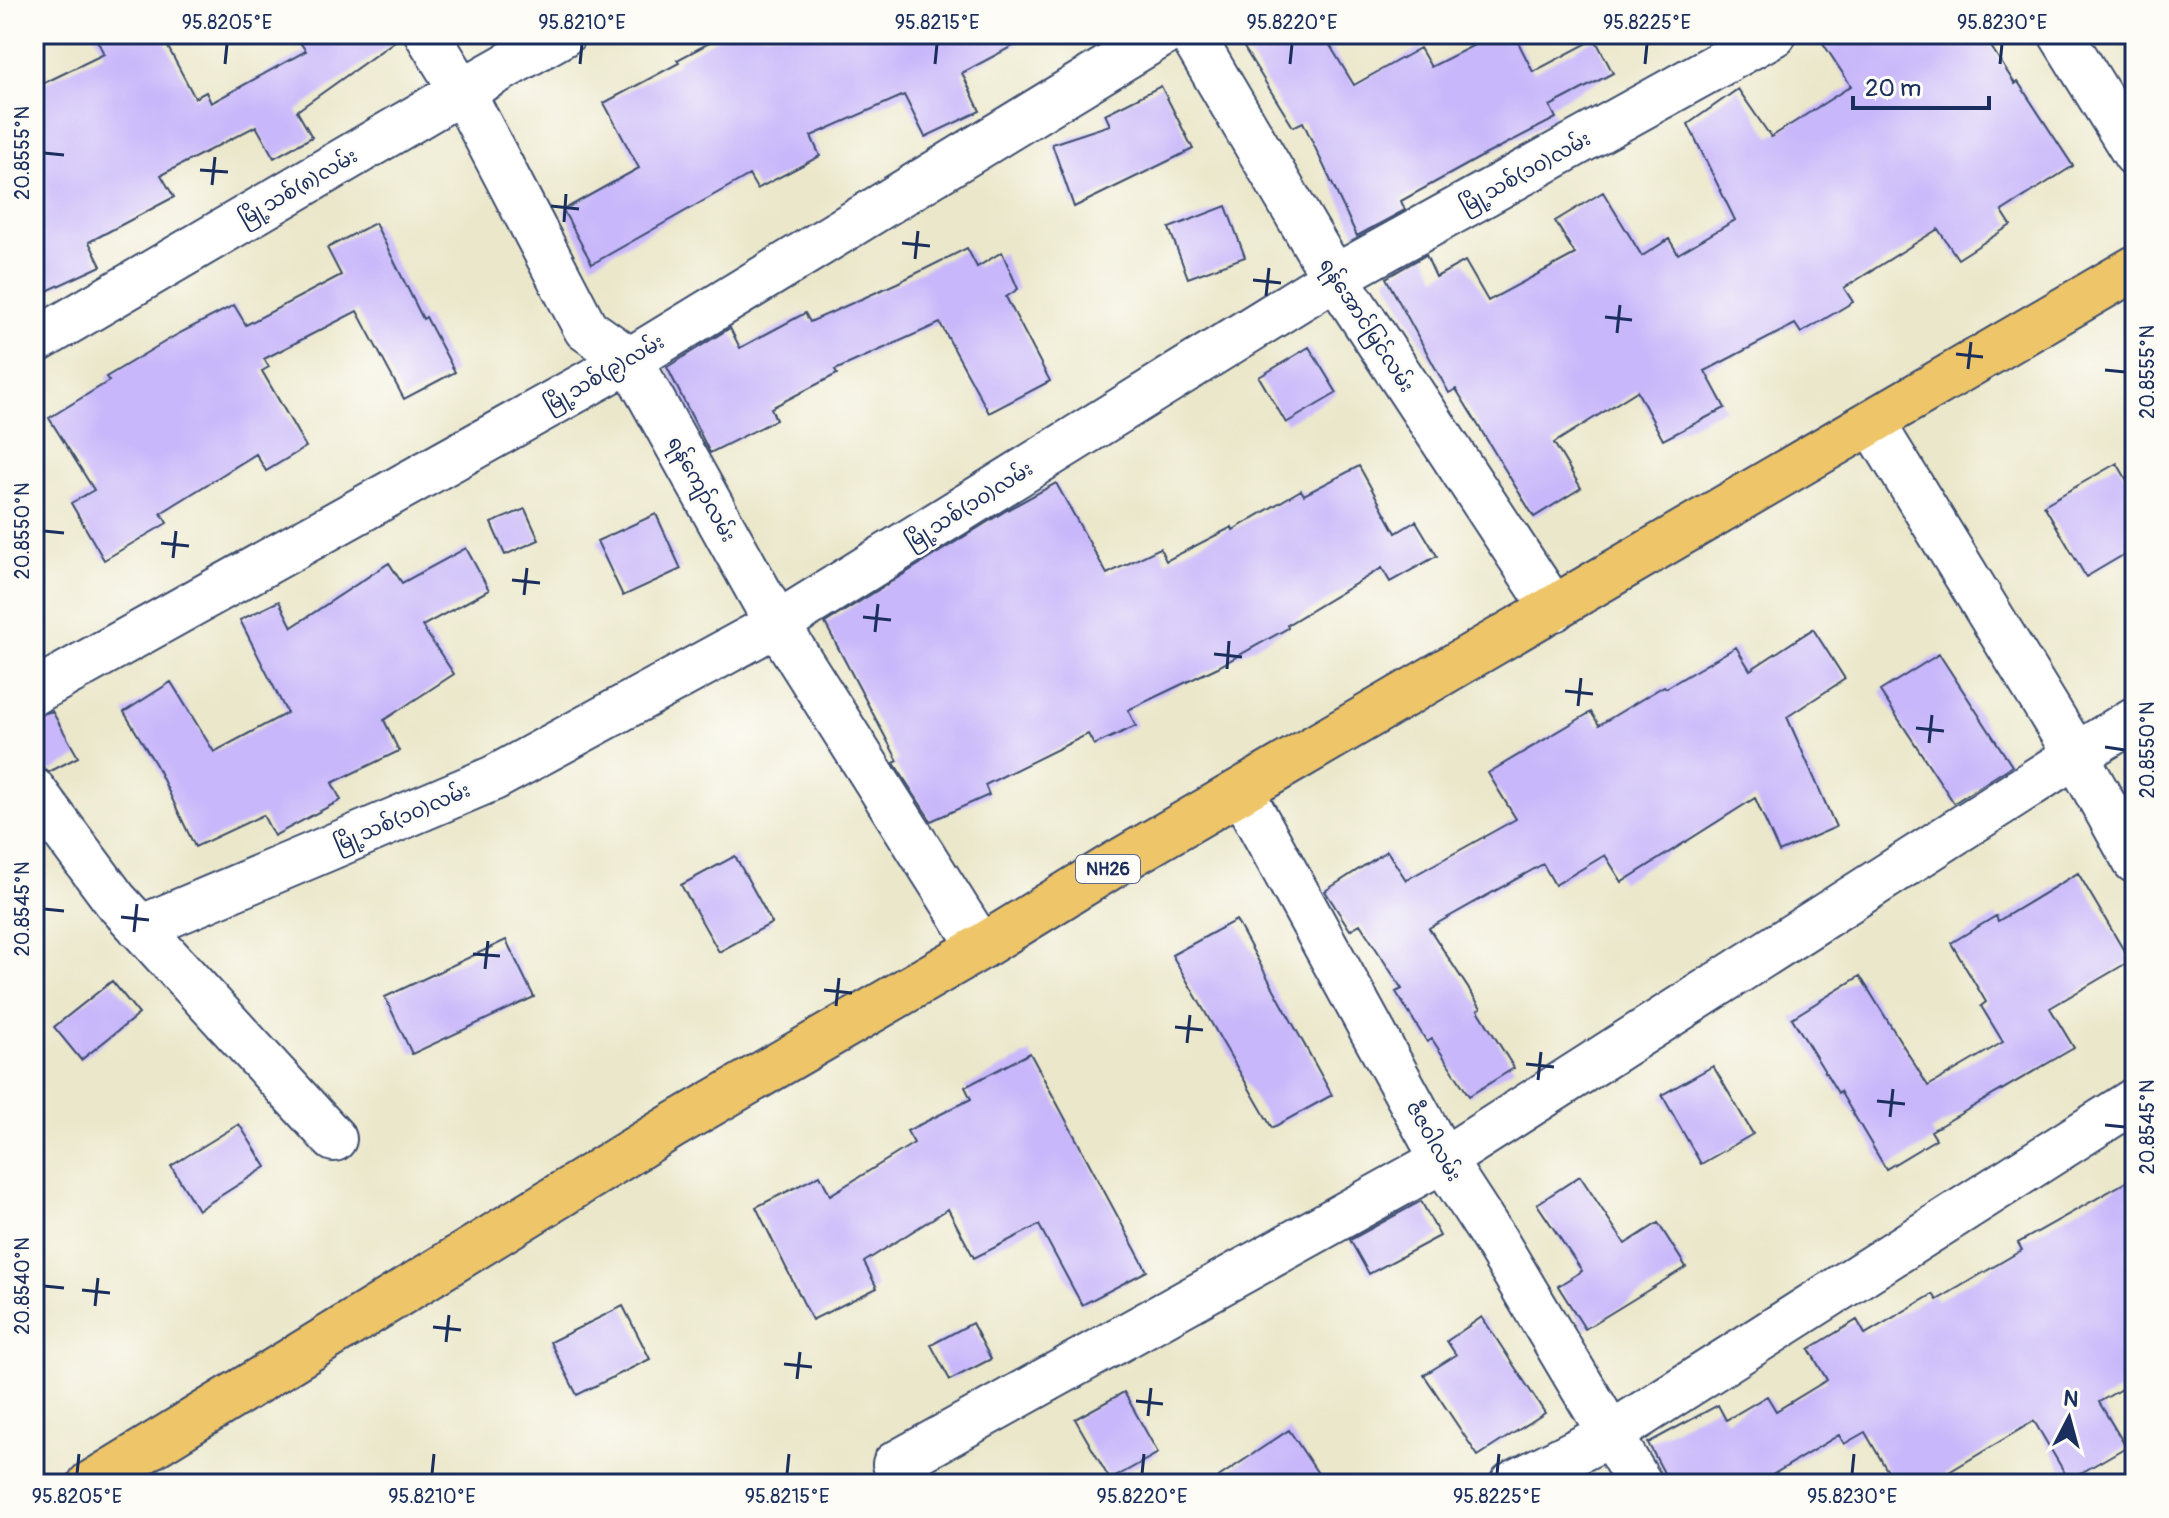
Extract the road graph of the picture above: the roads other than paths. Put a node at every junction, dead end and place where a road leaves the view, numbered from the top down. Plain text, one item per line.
1 (427, 34) edge
2 (563, 34) edge
3 (1163, 34) edge
4 (1191, 34) edge
5 (1774, 34) edge
6 (2061, 34) edge
7 (462, 91) junction
8 (2135, 154) edge
9 (2135, 268) edge
10 (1335, 277) junction
11 (34, 342) edge
12 (630, 360) junction
13 (1872, 422) junction
14 (1554, 609) junction
15 (777, 624) junction
16 (34, 692) edge
17 (2135, 719) edge
18 (2076, 755) junction
19 (34, 791) edge
20 (1241, 791) junction
21 (2135, 861) edge
22 (140, 928) junction
23 (981, 947) junction
24 (2135, 1100) edge
25 (334, 1139) dead end
26 (1443, 1160) junction
27 (1611, 1434) junction
28 (895, 1464) dead end
29 (90, 1484) edge
30 (1512, 1484) edge
31 (1640, 1484) edge

1 - 7 street, ရန်ကျော်လမ်း
2 - 7 street, မြို့သစ်(၈)လမ်း
3 - 12 street, မြို့သစ်(၉)လမ်း
4 - 10 street, ရန်အောင်မြင်လမ်း
5 - 10 street, မြို့သစ်(၁၀)လမ်း
6 - 8 street
7 - 11 street, မြို့သစ်(၈)လမ်း
7 - 12 street, ရန်ကျော်လမ်း
9 - 13 highway, NH26
10 - 14 street, ရန်အောင်မြင်လမ်း
10 - 15 street, မြို့သစ်(၁၀)လမ်း
12 - 15 street, ရန်ကျော်လမ်း
12 - 16 street, မြို့သစ်(၉)လမ်း
13 - 14 highway, NH26
13 - 18 street
14 - 20 highway, NH26
15 - 22 street, မြို့သစ်(၁၀)လမ်း
15 - 23 street, ရန်ကျော်လမ်း
17 - 18 street
18 - 21 street
18 - 26 street
19 - 22 street
20 - 23 highway, NH26
20 - 26 street, ဇီဇဝါလမ်း
22 - 25 street
23 - 29 highway, NH26
24 - 27 street
26 - 27 street, ဇီဇဝါလမ်း
26 - 28 street
27 - 30 street
27 - 31 street, ဇီဇဝါလမ်း

